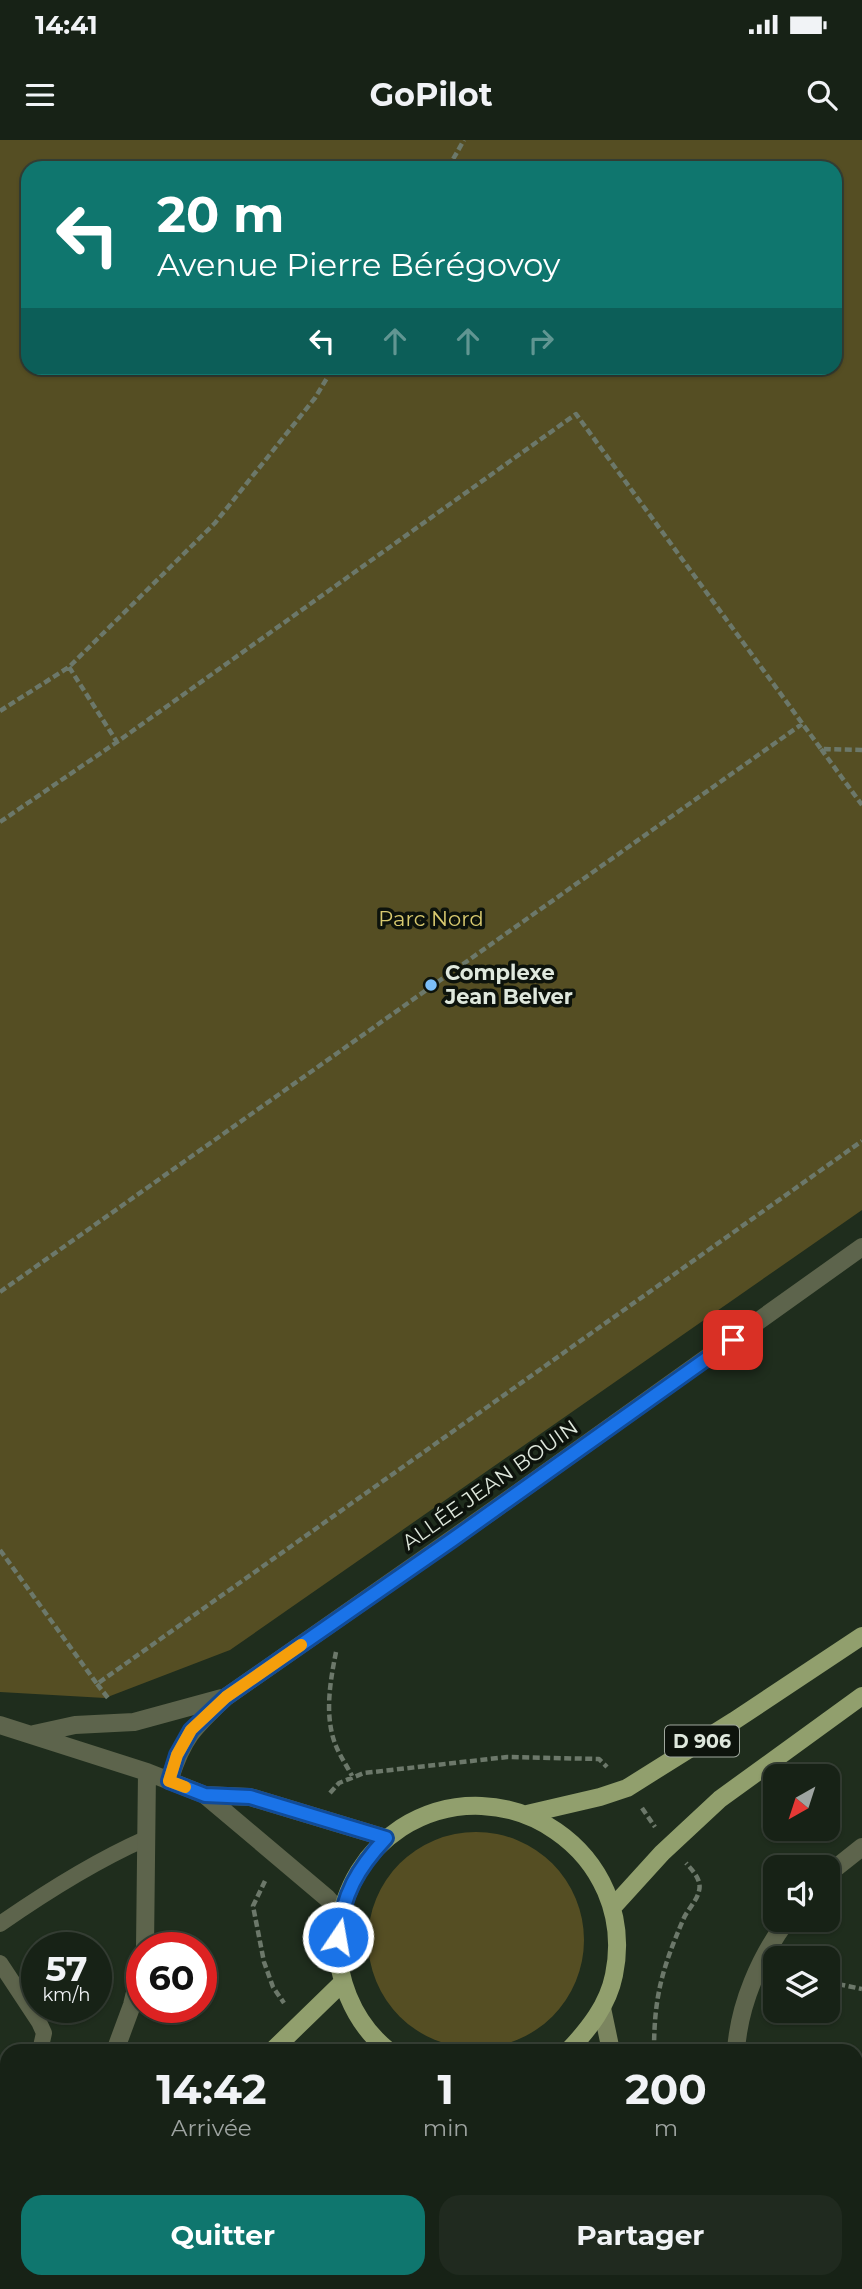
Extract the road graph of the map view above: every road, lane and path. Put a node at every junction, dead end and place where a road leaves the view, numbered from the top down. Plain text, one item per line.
1 (464, 140) edge
2 (452, 161) edge
3 (329, 375) edge
4 (69, 667) junction
5 (0, 711) edge
6 (802, 724) junction
7 (117, 742) junction
8 (821, 750) junction
9 (862, 750) edge
10 (862, 804) edge
11 (0, 822) edge
12 (862, 1141) edge
13 (862, 1247) edge
14 (0, 1292) edge
15 (0, 1550) edge
16 (344, 1616) junction
17 (862, 1636) edge
18 (862, 1696) edge
19 (226, 1697) junction
20 (0, 1725) edge
21 (34, 1734) junction
22 (147, 1772) junction
23 (352, 1776) junction
24 (169, 1781) junction
25 (626, 1788) junction
26 (205, 1795) junction
27 (325, 1800) dead end
28 (527, 1814) junction
29 (386, 1838) junction
30 (145, 1839) junction
31 (670, 1845) junction
32 (862, 1847) edge
33 (840, 1864) edge
34 (267, 1877) dead end
35 (612, 1908) junction
36 (341, 1914) junction
37 (0, 1924) edge
38 (145, 1932) edge
39 (778, 1932) edge
40 (0, 1963) edge
41 (343, 1982) junction
42 (840, 1984) edge
43 (862, 1989) edge
44 (286, 2006) dead end
45 (602, 2008) junction
46 (126, 2022) edge
47 (42, 2044) edge
48 (118, 2044) edge
49 (279, 2044) edge
50 (380, 2044) edge
51 (575, 2044) edge
52 (610, 2044) edge
53 (654, 2044) edge
54 (736, 2044) edge

1 - 2 path
3 - 4 path
4 - 5 path
4 - 7 path
6 - 7 path
6 - 8 path
6 - 14 path
7 - 11 path
8 - 9 path
8 - 10 path
12 - 15 path
13 - 16 street, ALLÉE JEAN BOUIN
16 - 19 street, ALLÉE JEAN BOUIN
16 - 23 path
17 - 25 main road, D 906
18 - 31 main road, D 906
19 - 21 street
19 - 24 street, ALLÉE JEAN BOUIN
20 - 21 street
21 - 22 street
22 - 24 street
22 - 30 street
23 - 25 path
23 - 27 path
24 - 26 street
25 - 28 main road, D 906
25 - 31 path
26 - 29 street
26 - 36 street
28 - 29 main road
28 - 35 main road
29 - 36 main road
30 - 37 lane
30 - 38 street
31 - 35 main road, D 906
31 - 53 path
32 - 33 street
34 - 44 path
35 - 45 main road
36 - 41 main road
39 - 54 street
40 - 47 lane
41 - 49 main road
41 - 50 main road
42 - 43 path
45 - 51 main road
45 - 52 main road
46 - 48 street

